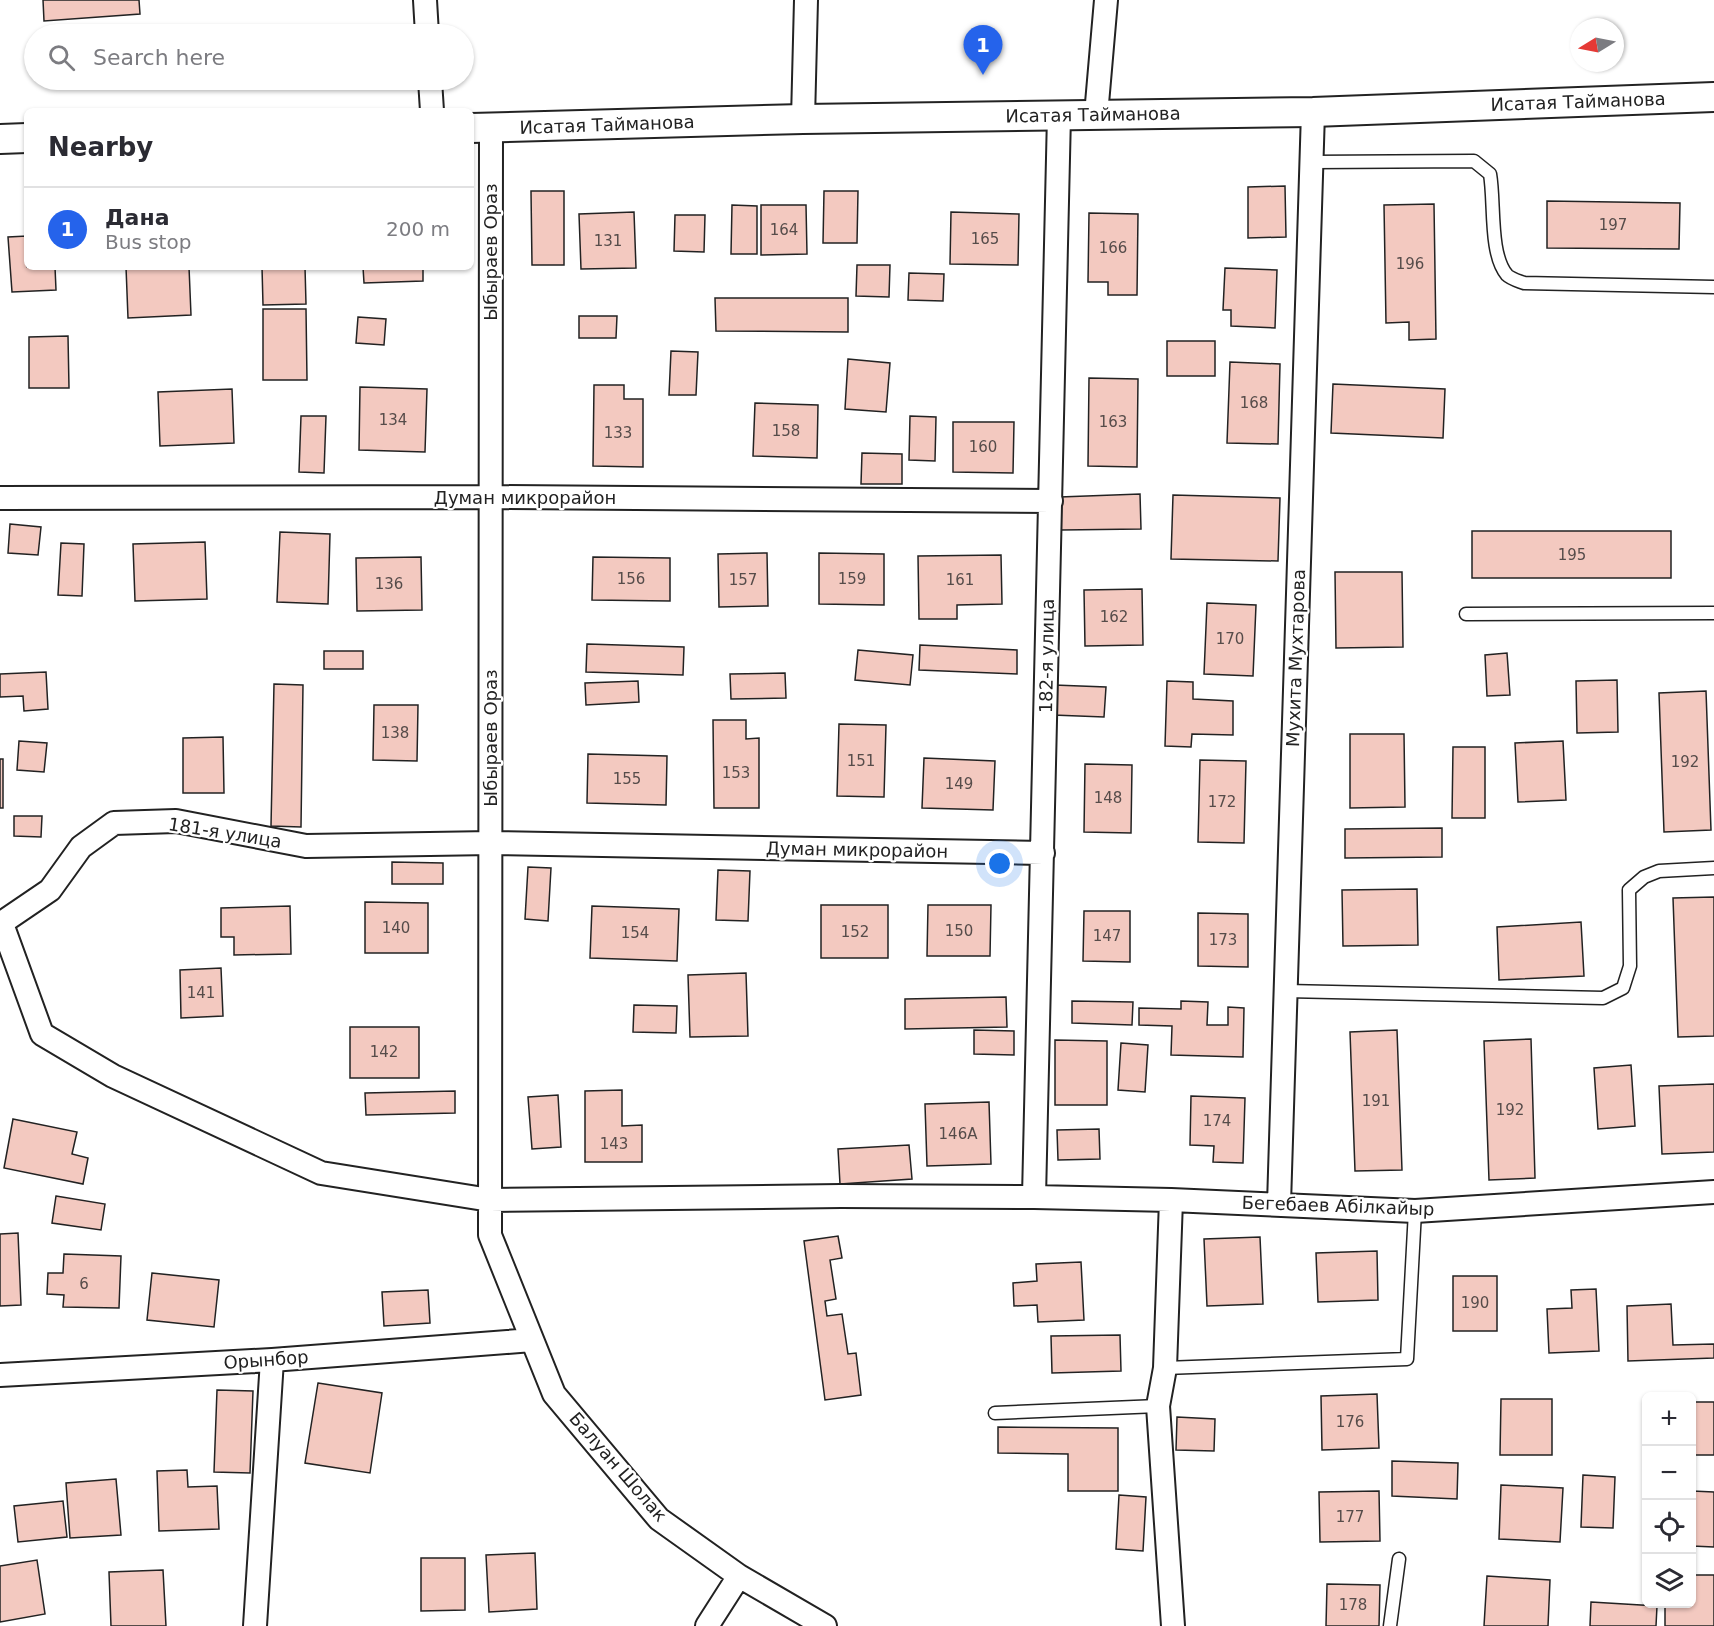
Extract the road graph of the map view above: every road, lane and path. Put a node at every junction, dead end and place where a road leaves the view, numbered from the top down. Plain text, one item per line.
1 (425, 0) edge
2 (806, 0) edge
3 (1106, 0) edge
4 (426, 24) edge
5 (431, 90) edge
6 (1714, 97) edge
7 (432, 108) edge
8 (1313, 112) junction
9 (1096, 115) junction
10 (1059, 116) junction
11 (803, 119) junction
12 (481, 128) edge
13 (24, 138) edge
14 (0, 139) edge
15 (1312, 162) junction
16 (1714, 287) edge
17 (491, 497) junction
18 (0, 498) edge
19 (1051, 501) junction
20 (1714, 613) edge
21 (1466, 614) dead end
22 (491, 843) junction
23 (1043, 853) junction
24 (1714, 868) edge
25 (1, 924) edge
26 (1286, 991) junction
27 (1714, 1192) edge
28 (1034, 1197) junction
29 (490, 1200) junction
30 (1171, 1200) junction
31 (1280, 1204) junction
32 (1415, 1211) junction
33 (532, 1340) junction
34 (272, 1360) junction
35 (1165, 1368) junction
36 (0, 1375) edge
37 (1158, 1406) junction
38 (995, 1413) dead end
39 (1399, 1559) dead end
40 (739, 1576) junction
41 (255, 1626) edge
42 (707, 1626) edge
43 (825, 1626) edge
44 (1173, 1626) edge
45 (1390, 1626) edge

1 - 4 street
2 - 11 street
3 - 9 street
5 - 7 street
6 - 8 street, Исатая Тайманова
8 - 9 street, Исатая Тайманова
8 - 15 street, Мухита Мухтарова
9 - 10 street, Исатая Тайманова
10 - 11 street, Исатая Тайманова
10 - 19 street, 182-я улица
11 - 12 street, Исатая Тайманова
12 - 17 street, Ыбыраев Ораз
13 - 14 street
15 - 16 lane
15 - 26 street, Мухита Мухтарова
17 - 18 street, Думан микрорайон
17 - 19 street, Думан микрорайон
17 - 22 street, Ыбыраев Ораз
19 - 23 street, 182-я улица
20 - 21 lane
22 - 23 street, Думан микрорайон
22 - 25 street, 181-я улица
22 - 29 street, Ыбыраев Ораз
23 - 28 street, 182-я улица
24 - 26 lane
25 - 29 street
26 - 31 street, Мухита Мухтарова
27 - 32 street, Бегебаев Абілкайыр
28 - 29 street
28 - 30 street, Бегебаев Абілкайыр
29 - 33 street, Ыбыраев Ораз
30 - 31 street, Бегебаев Абілкайыр
30 - 35 street
31 - 32 street, Бегебаев Абілкайыр
32 - 35 lane
33 - 34 street, Орынбор
33 - 40 street, Балуан Шолак
34 - 36 street, Орынбор
34 - 41 street
35 - 37 street
37 - 38 lane
37 - 44 street
39 - 45 lane
40 - 42 street
40 - 43 street, Балуан Шолак

